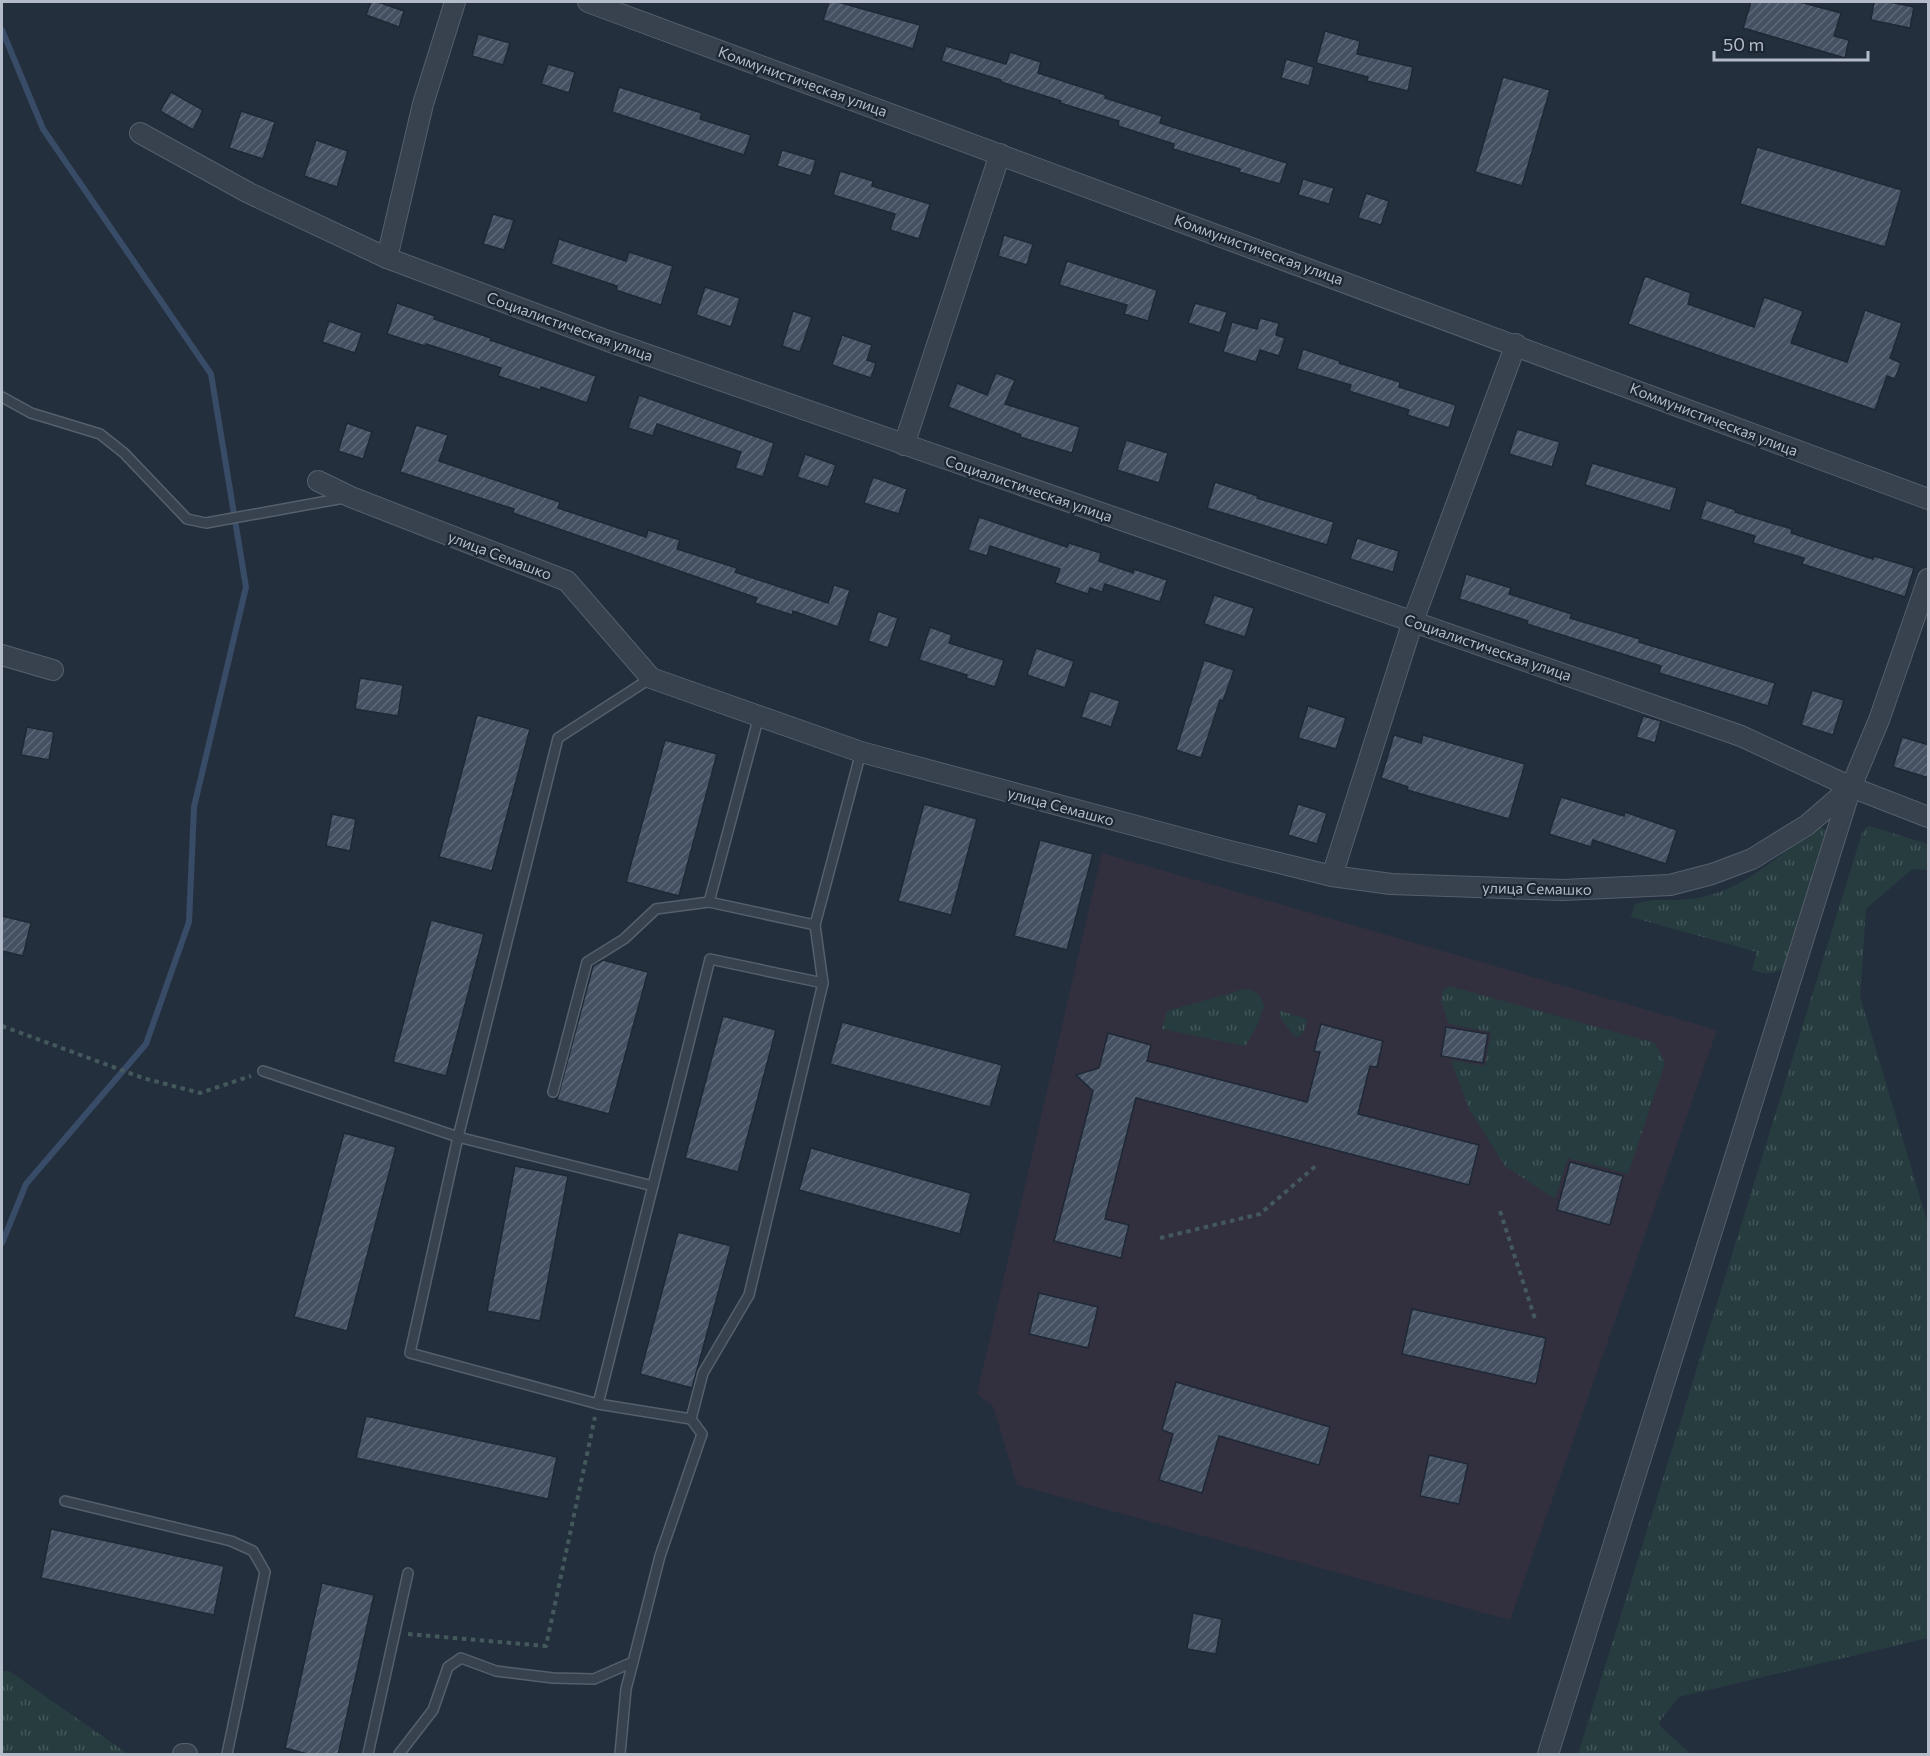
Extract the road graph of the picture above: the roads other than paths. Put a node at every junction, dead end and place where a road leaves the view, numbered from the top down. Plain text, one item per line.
1 (455, 2) edge
2 (588, 2) edge
3 (140, 133) dead end
4 (1000, 154) junction
5 (387, 258) junction
6 (1516, 344) junction
7 (2, 397) edge
8 (904, 445) junction
9 (318, 481) dead end
10 (351, 497) junction
11 (1929, 499) edge
12 (1929, 579) edge
13 (1413, 621) junction
14 (2, 655) edge
15 (52, 670) dead end
16 (651, 678) junction
17 (759, 716) junction
18 (861, 752) junction
19 (1851, 787) junction
20 (1929, 817) edge
21 (1332, 876) junction
22 (709, 902) junction
23 (815, 925) junction
24 (823, 983) junction
25 (263, 1071) road end
26 (553, 1092) dead end
27 (458, 1137) junction
28 (653, 1186) junction
29 (598, 1404) junction
30 (691, 1419) junction
31 (65, 1501) dead end
32 (408, 1573) dead end
33 (633, 1662) junction
34 (226, 1755) edge
35 (368, 1755) edge
36 (399, 1755) edge
37 (620, 1755) edge
38 (1548, 1755) edge

1 - 5 street
2 - 4 street, Коммунистическая улица
3 - 5 street, Социалистическая улица
4 - 6 street, Коммунистическая улица
4 - 8 street
5 - 8 street, Социалистическая улица
6 - 11 street, Коммунистическая улица
6 - 13 street
7 - 10 lane
8 - 13 street, Социалистическая улица
9 - 10 street, улица Семашко
10 - 16 street, улица Семашко
12 - 19 street
13 - 19 street, Социалистическая улица
13 - 21 street
14 - 15 street
16 - 17 street, улица Семашко
16 - 27 lane
17 - 18 street, улица Семашко
17 - 22 lane
18 - 21 street, улица Семашко
18 - 23 lane
19 - 20 street, Социалистическая улица
19 - 21 street, улица Семашко
19 - 38 street
22 - 23 lane
22 - 26 lane
23 - 24 lane
24 - 28 lane
24 - 30 lane
25 - 27 lane
27 - 28 lane
27 - 29 lane
28 - 29 lane
29 - 30 lane
30 - 33 lane
31 - 34 lane
32 - 35 lane
33 - 36 lane
33 - 37 lane

